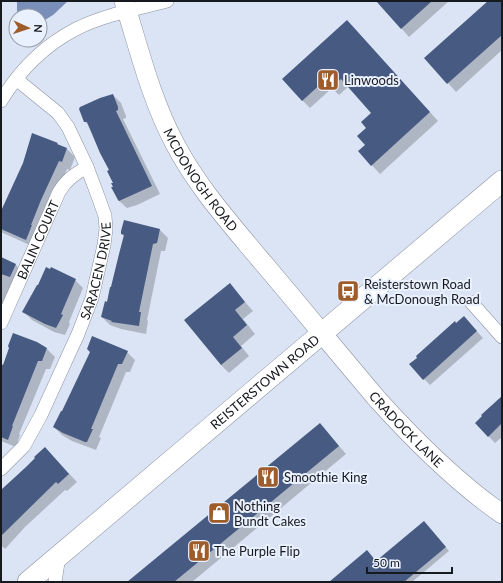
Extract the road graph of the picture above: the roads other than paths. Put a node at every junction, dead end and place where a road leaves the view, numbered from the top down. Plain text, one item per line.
1 (167, 1) edge
2 (126, 6) edge
3 (16, 79) junction
4 (1, 101) edge
5 (87, 167) junction
6 (502, 181) edge
7 (471, 302) dead end
8 (1, 323) edge
9 (322, 334) junction
10 (502, 337) edge
11 (4, 461) edge
12 (502, 514) edge
13 (59, 556) junction
14 (28, 582) edge
15 (55, 582) edge

1 - 2 street
2 - 3 street
2 - 9 main road, MCDONOGH ROAD
3 - 4 street
3 - 5 street, SARACEN DRIVE
5 - 8 street, BALIN COURT
5 - 11 street, SARACEN DRIVE
6 - 9 main road, REISTERSTOWN ROAD
7 - 10 street
9 - 12 main road, CRADOCK LANE
9 - 13 main road, REISTERSTOWN ROAD
13 - 14 main road, REISTERSTOWN ROAD
13 - 15 street

